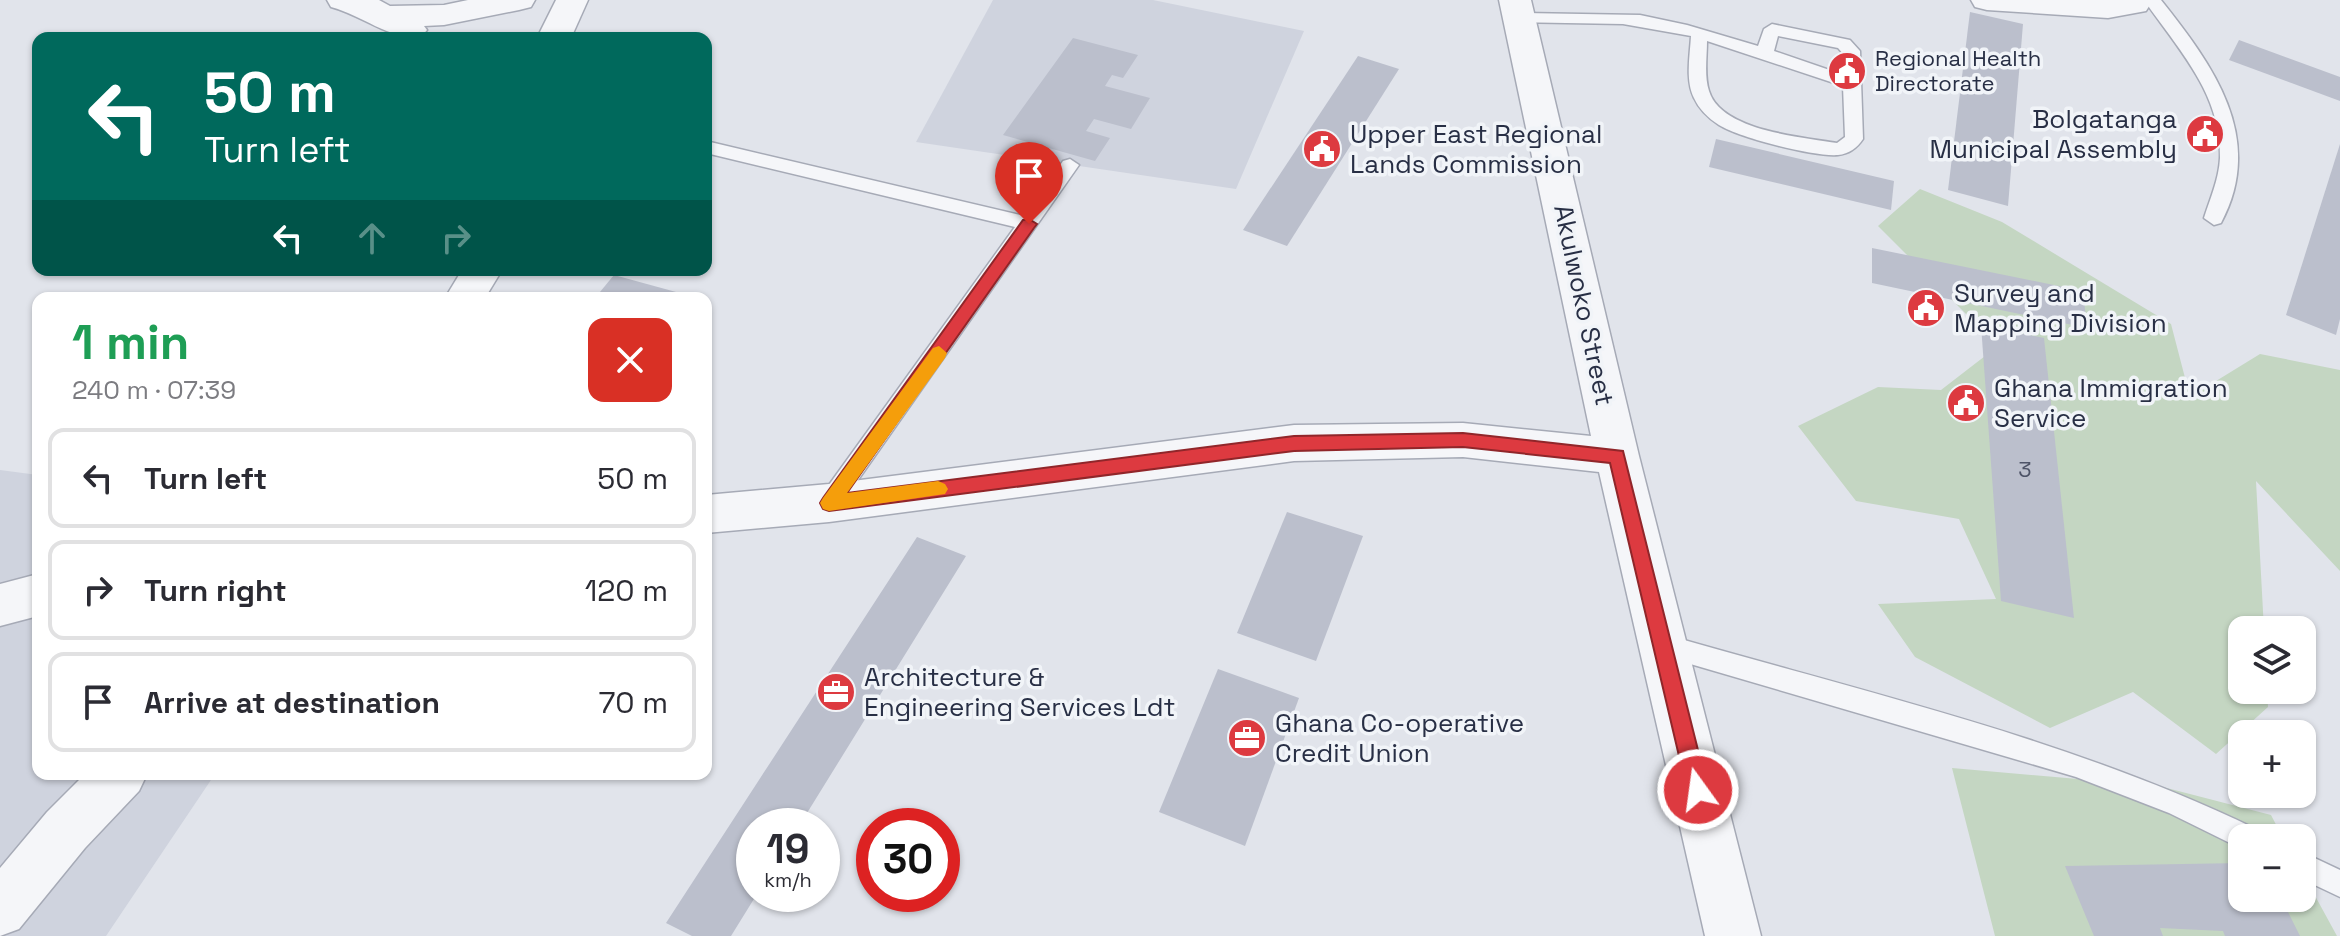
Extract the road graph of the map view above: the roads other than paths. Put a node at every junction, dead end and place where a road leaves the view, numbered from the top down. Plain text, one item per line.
1 (343, 0) edge
2 (519, 0) edge
3 (572, 0) edge
4 (1987, 0) edge
5 (2137, 0) edge
6 (2152, 0) edge
7 (1518, 9) edge
8 (384, 16) junction
9 (412, 32) edge
10 (557, 32) edge
11 (1699, 35) junction
12 (1764, 56) junction
13 (1852, 83) junction
14 (712, 148) edge
15 (1070, 165) dead end
16 (2214, 218) dead end
17 (1029, 224) junction
18 (1617, 456) junction
19 (829, 503) junction
20 (712, 513) edge
21 (32, 597) edge
22 (0, 605) edge
23 (1663, 645) junction
24 (115, 780) edge
25 (2228, 829) edge
26 (2316, 872) edge
27 (2340, 884) edge
28 (0, 910) edge
29 (1733, 936) edge

1 - 8 street
2 - 8 street
3 - 10 street
4 - 5 street
6 - 16 lane
7 - 11 lane
7 - 18 street, Akulwoko Street
8 - 9 street
11 - 12 lane
11 - 13 lane
12 - 13 lane
12 - 13 lane
14 - 17 lane
15 - 17 lane
17 - 19 lane
18 - 19 street
18 - 23 street, Akulwoko Street
19 - 20 street
21 - 22 street
23 - 25 lane
23 - 29 street, Akulwoko Street
24 - 28 street
26 - 27 lane

